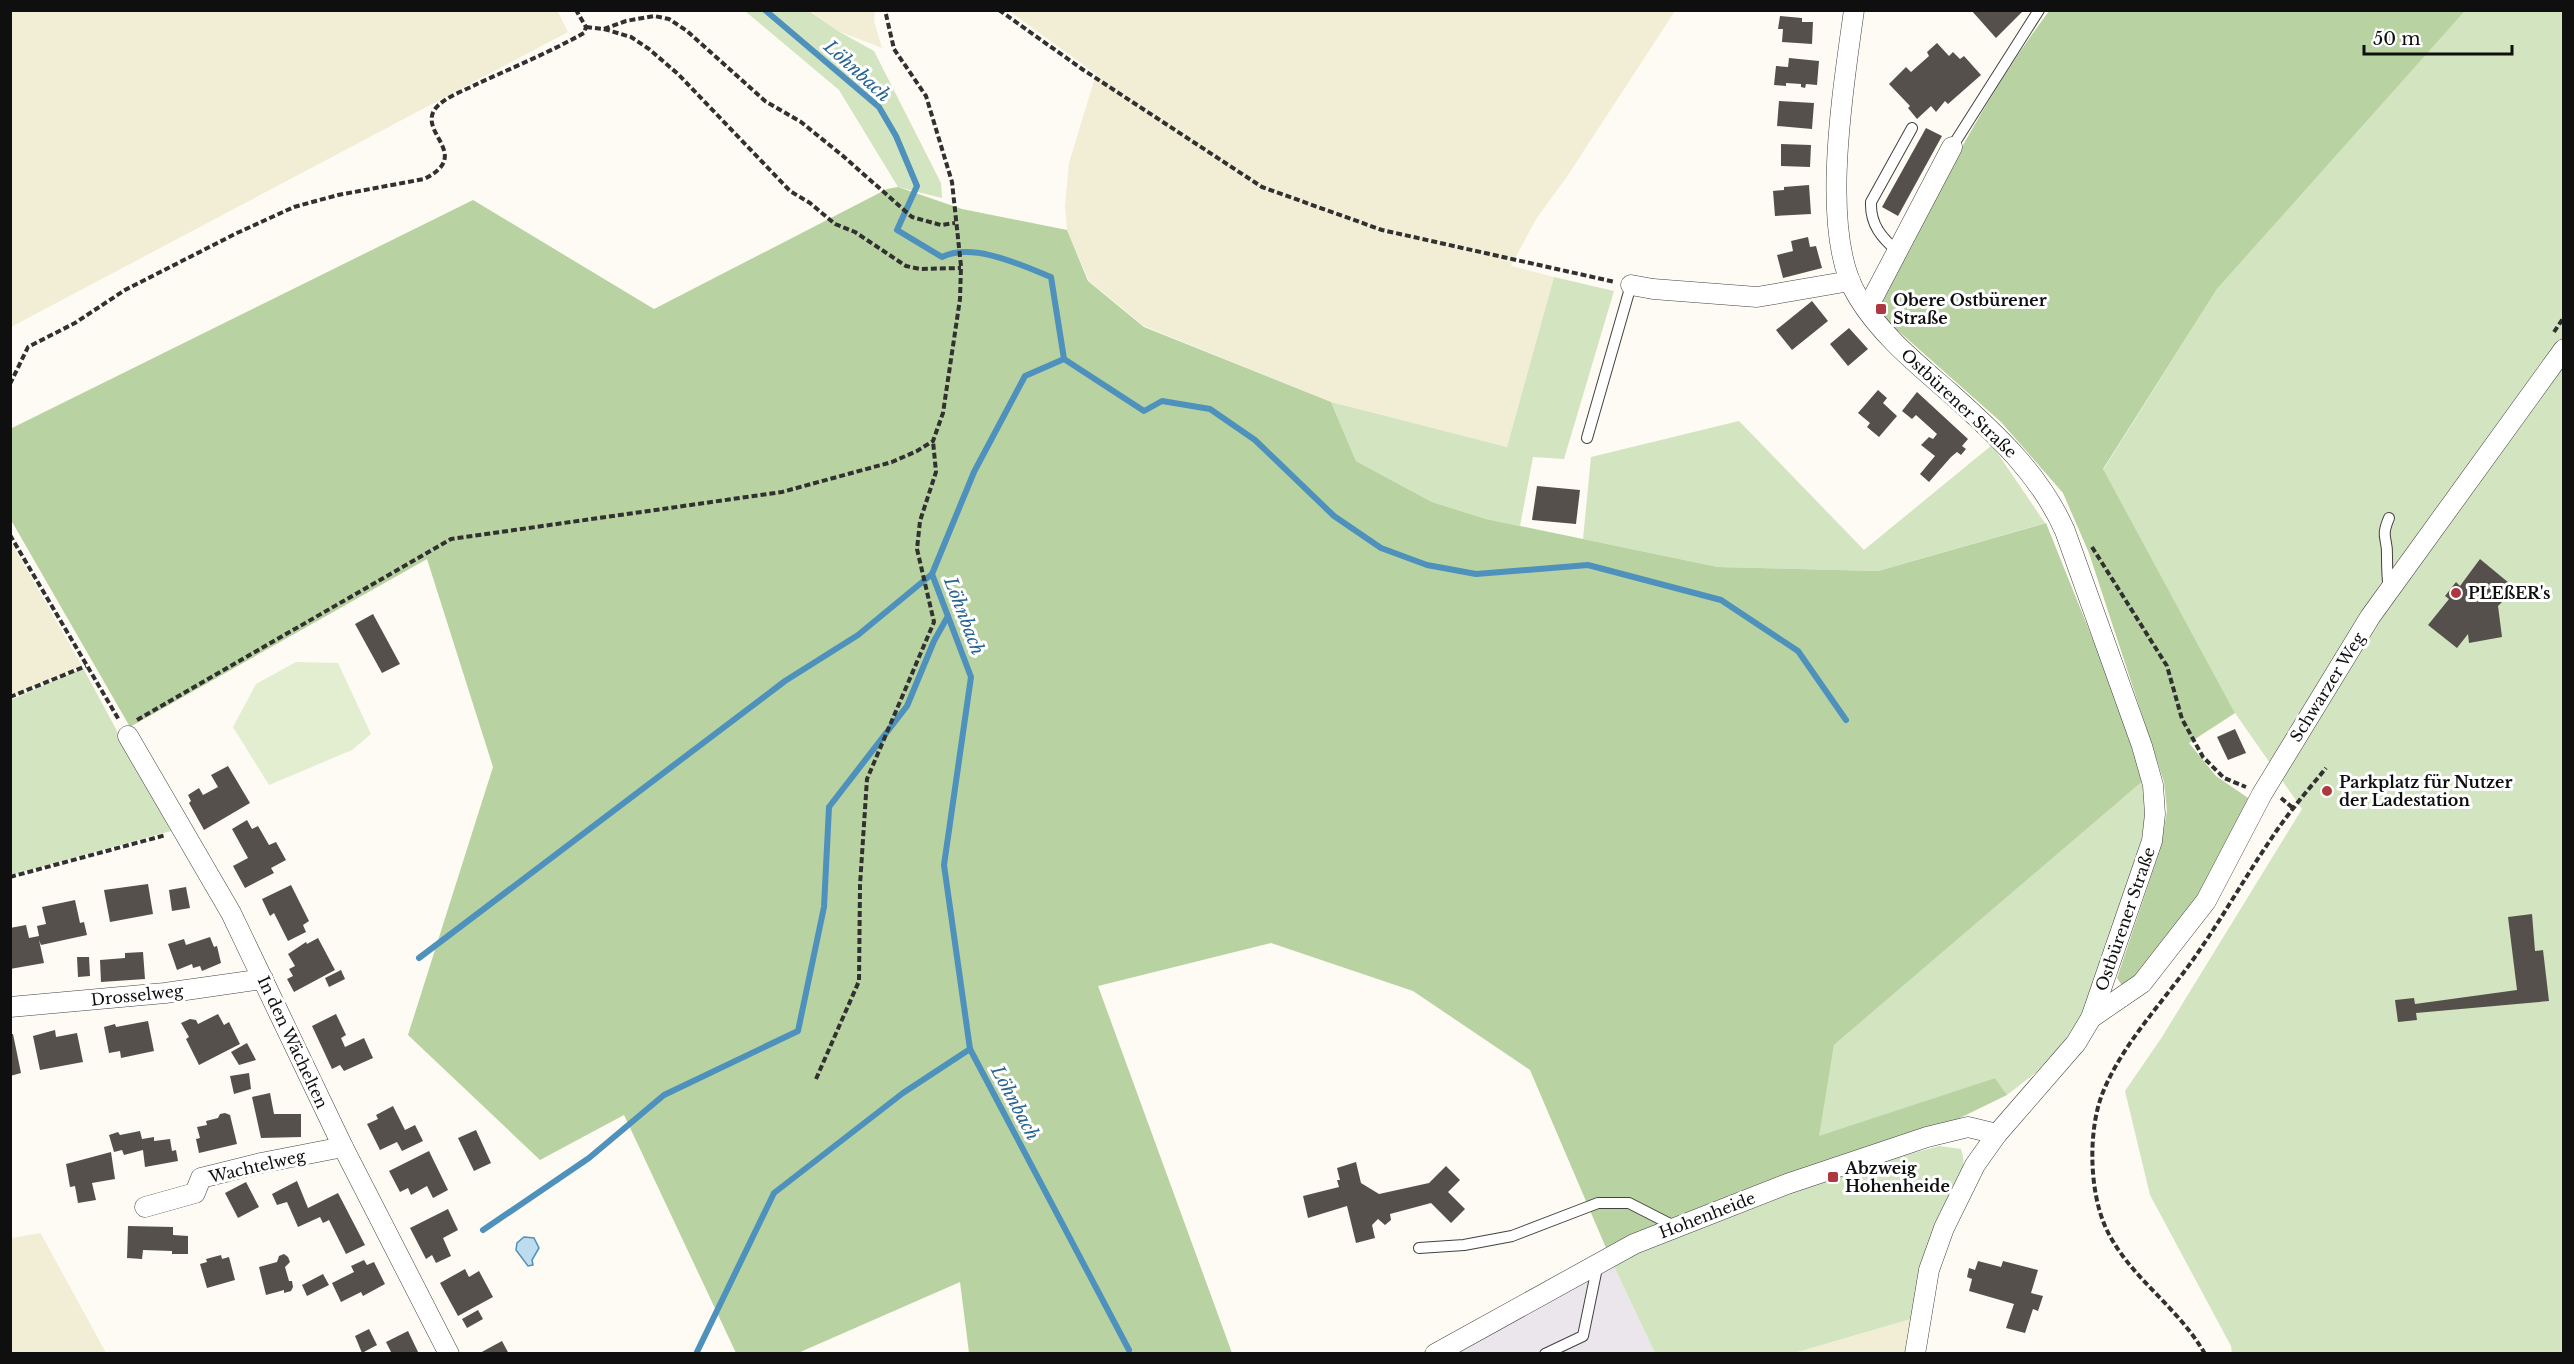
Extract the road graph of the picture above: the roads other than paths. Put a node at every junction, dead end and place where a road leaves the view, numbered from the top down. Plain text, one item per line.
1 (1854, 10) edge
2 (2039, 10) edge
3 (1912, 128) dead end
4 (1952, 147) joint
5 (1898, 252) junction
6 (1850, 281) junction
7 (1631, 285) joint
8 (1867, 309) junction
9 (2564, 349) edge
10 (1587, 438) dead end
11 (2389, 518) dead end
12 (2389, 590) junction
13 (128, 728) road end
14 (263, 980) junction
15 (10, 1007) edge
16 (2091, 1017) junction
17 (1997, 1134) junction
18 (343, 1147) junction
19 (146, 1207) dead end
20 (1677, 1227) junction
21 (1419, 1248) dead end
22 (1599, 1262) junction
23 (449, 1353) edge
24 (1435, 1353) edge
25 (1545, 1353) edge
26 (1916, 1353) edge

1 - 6 street, Ostbürener Straße
2 - 4 lane
3 - 5 lane
4 - 5 street
5 - 8 street
6 - 7 street
6 - 8 street, Ostbürener Straße
7 - 10 lane
8 - 16 street, Ostbürener Straße
9 - 12 street, Schwarzer Weg
11 - 12 lane
12 - 16 street, Schwarzer Weg
13 - 14 street, In den Wächelten
14 - 15 street, Drosselweg
14 - 18 street, In den Wächelten
16 - 17 street, Ostbürener Straße
17 - 20 street, Hohenheide
17 - 26 street, Ostbürener Straße
18 - 19 street, Wachtelweg
18 - 23 street, In den Wächelten
20 - 21 lane
20 - 22 street, Hohenheide
22 - 24 street, Hohenheide
22 - 25 lane

